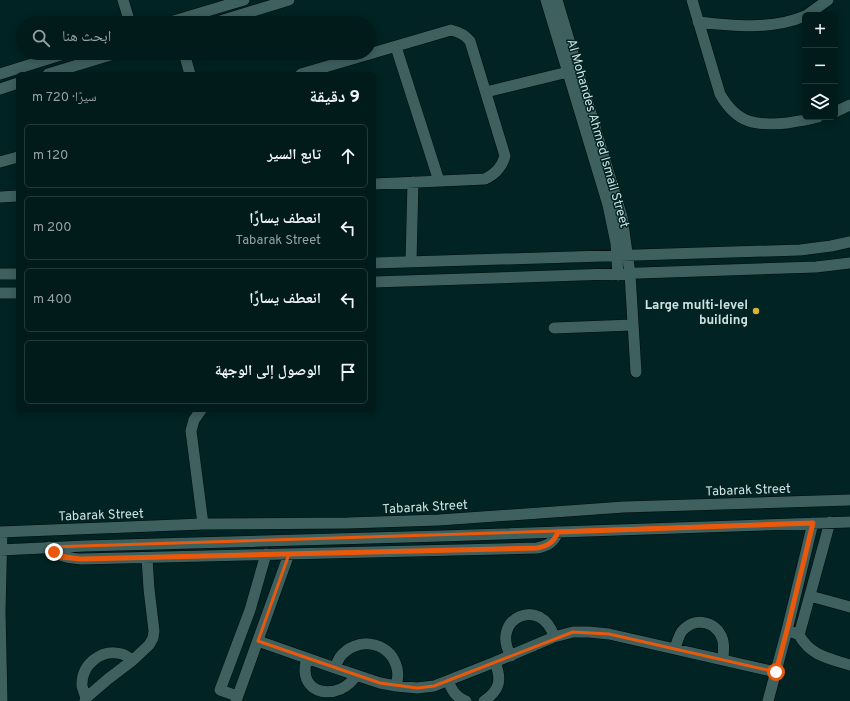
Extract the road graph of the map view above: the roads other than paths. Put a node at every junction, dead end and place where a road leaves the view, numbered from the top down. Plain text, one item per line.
1 (123, 0) edge
2 (244, 0) edge
3 (289, 0) edge
4 (546, 0) edge
5 (557, 0) edge
6 (692, 0) edge
7 (828, 0) edge
8 (810, 12) edge
9 (128, 16) edge
10 (190, 16) edge
11 (237, 16) edge
12 (802, 17) edge
13 (698, 22) junction
14 (396, 47) junction
15 (376, 54) edge
16 (45, 60) edge
17 (94, 60) edge
18 (186, 60) edge
19 (360, 60) edge
20 (332, 70) edge
21 (55, 72) edge
22 (189, 72) edge
23 (316, 72) edge
24 (568, 72) junction
25 (0, 74) edge
26 (16, 84) edge
27 (0, 89) edge
28 (486, 92) junction
29 (850, 105) edge
30 (838, 111) edge
31 (809, 120) edge
32 (16, 158) edge
33 (0, 162) edge
34 (438, 181) junction
35 (413, 182) junction
36 (376, 184) edge
37 (16, 196) edge
38 (0, 197) edge
39 (850, 242) edge
40 (622, 256) junction
41 (411, 262) junction
42 (376, 263) edge
43 (850, 263) edge
44 (0, 274) edge
45 (16, 274) edge
46 (630, 274) junction
47 (618, 275) junction
48 (376, 282) edge
49 (0, 293) edge
50 (16, 293) edge
51 (632, 325) junction
52 (554, 328) dead end
53 (636, 372) dead end
54 (200, 412) edge
55 (850, 500) edge
56 (830, 522) junction
57 (850, 522) edge
58 (813, 523) junction
59 (202, 524) junction
60 (1, 532) edge
61 (558, 532) junction
62 (49, 547) junction
63 (1, 550) edge
64 (266, 554) junction
65 (289, 554) junction
66 (147, 558) junction
67 (810, 596) junction
68 (850, 607) edge
69 (787, 630) junction
70 (799, 635) junction
71 (554, 637) junction
72 (258, 641) junction
73 (675, 648) junction
74 (511, 656) junction
75 (307, 658) junction
76 (133, 660) junction
77 (723, 660) junction
78 (495, 662) junction
79 (1, 664) edge
80 (231, 665) junction
81 (850, 665) edge
82 (335, 668) junction
83 (246, 671) junction
84 (776, 672) junction
85 (356, 675) junction
86 (448, 681) junction
87 (396, 686) junction
88 (236, 698) edge
89 (85, 700) edge
90 (2, 701) edge
91 (466, 701) edge
92 (484, 701) edge
93 (768, 701) edge

1 - 9 street
2 - 10 street
3 - 11 street
4 - 24 street, Al Mohandes Ahmed Ismail Street
5 - 40 street, Al Mohandes Ahmed Ismail Street
6 - 13 street
7 - 8 street
12 - 13 street
13 - 31 street
14 - 15 street
14 - 28 street
14 - 34 street
16 - 25 street
17 - 21 street
18 - 22 street
19 - 20 street
20 - 23 street
24 - 28 street
24 - 40 street, Al Mohandes Ahmed Ismail Street
26 - 27 street
28 - 34 street
29 - 30 street
32 - 33 street
34 - 35 street
35 - 36 street
35 - 41 street
37 - 38 street
39 - 40 street
40 - 41 street
40 - 46 street, Al Mohandes Ahmed Ismail Street
40 - 47 street, Al Mohandes Ahmed Ismail Street
41 - 42 street
43 - 46 street
44 - 45 street
46 - 47 street
46 - 51 street, Al Mohandes Ahmed Ismail Street
47 - 48 street
49 - 50 street
51 - 52 street
51 - 53 street, Al Mohandes Ahmed Ismail Street
54 - 59 street
55 - 59 street, Tabarak Street
56 - 57 street
56 - 58 street
56 - 67 street
58 - 61 street
58 - 69 street
59 - 60 street, Tabarak Street
60 - 63 street
61 - 62 street
61 - 65 street
62 - 63 street
62 - 66 street
63 - 79 street
64 - 65 street
64 - 66 street
64 - 80 street
65 - 72 street
66 - 76 street
67 - 68 street
67 - 70 street
69 - 70 street
69 - 84 street
70 - 81 street
71 - 73 street
71 - 74 street
71 - 74 street
72 - 75 street
72 - 83 street
73 - 77 street
73 - 77 street
74 - 78 street
75 - 82 street
75 - 85 street
76 - 89 street
76 - 89 street
77 - 84 street
78 - 86 street
78 - 92 street
79 - 90 street
80 - 83 street
80 - 88 street
82 - 85 street
82 - 87 street
83 - 88 street
84 - 93 street
85 - 87 street
86 - 87 street
86 - 91 street

